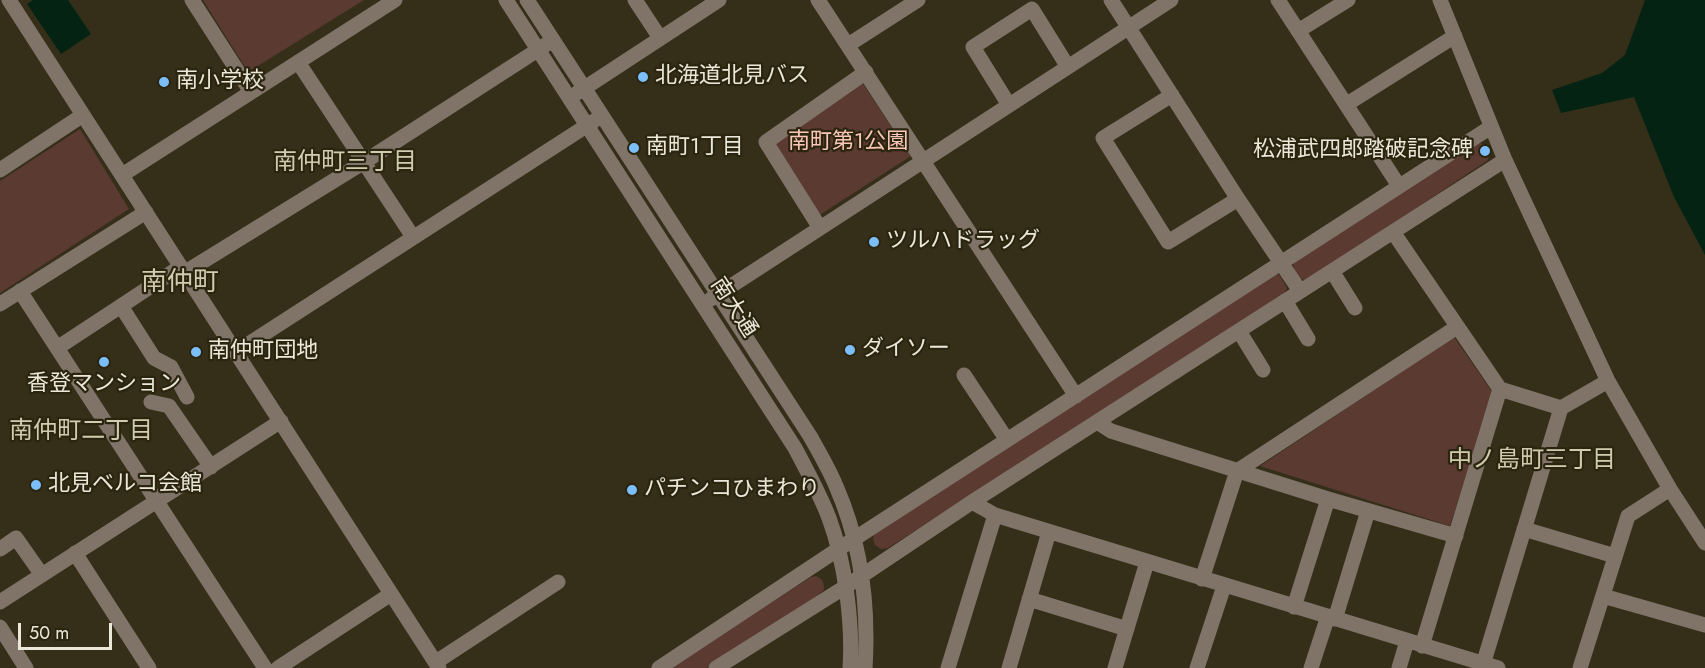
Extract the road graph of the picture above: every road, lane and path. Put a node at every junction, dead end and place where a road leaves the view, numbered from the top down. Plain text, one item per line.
1 (9, 0) edge
2 (192, 0) edge
3 (395, 0) edge
4 (506, 0) edge
5 (527, 0) edge
6 (635, 0) edge
7 (719, 0) edge
8 (818, 0) edge
9 (1110, 0) edge
10 (1171, 0) edge
11 (1278, 0) edge
12 (1348, 0) edge
13 (1440, 0) edge
14 (916, 1) edge
15 (1128, 27) junction
16 (1298, 30) junction
17 (1455, 36) junction
18 (660, 38) junction
19 (553, 40) junction
20 (848, 45) junction
21 (538, 49) junction
22 (298, 62) junction
23 (1068, 67) junction
24 (866, 72) junction
25 (584, 88) junction
26 (251, 92) junction
27 (1172, 95) junction
28 (569, 98) junction
29 (1347, 104) junction
30 (1009, 105) junction
31 (83, 115) junction
32 (602, 116) junction
33 (588, 125) junction
34 (1491, 127) junction
35 (1505, 160) junction
36 (923, 161) junction
37 (363, 162) junction
38 (0, 170) edge
39 (122, 175) junction
40 (1399, 186) junction
41 (1238, 199) junction
42 (146, 212) junction
43 (820, 228) junction
44 (1393, 232) junction
45 (413, 237) junction
46 (1280, 262) junction
47 (182, 270) junction
48 (1332, 271) junction
49 (21, 291) junction
50 (1300, 291) junction
51 (718, 295) junction
52 (1285, 301) junction
53 (0, 304) edge
54 (703, 304) junction
55 (121, 306) junction
56 (1355, 308) dead end
57 (1457, 327) junction
58 (1239, 331) junction
59 (1308, 339) dead end
60 (57, 348) junction
61 (236, 352) junction
62 (1263, 370) dead end
63 (964, 375) dead end
64 (1608, 381) junction
65 (1500, 389) junction
66 (188, 396) dead end
67 (1076, 396) junction
68 (151, 402) dead end
69 (1561, 408) junction
70 (281, 422) junction
71 (1097, 422) junction
72 (1007, 440) junction
73 (210, 467) junction
74 (1238, 471) junction
75 (1670, 489) junction
76 (1328, 499) junction
77 (157, 502) junction
78 (972, 502) junction
79 (1368, 511) junction
80 (995, 515) junction
81 (1524, 530) junction
82 (1049, 532) junction
83 (1456, 536) junction
84 (854, 539) junction
85 (1705, 543) edge
86 (0, 549) edge
87 (837, 550) junction
88 (75, 553) junction
89 (1615, 556) junction
90 (1147, 562) junction
91 (42, 575) junction
92 (862, 575) junction
93 (1202, 579) junction
94 (558, 582) dead end
95 (1224, 586) junction
96 (845, 587) junction
97 (392, 594) junction
98 (1603, 596) junction
99 (1029, 599) junction
100 (0, 603) edge
101 (1294, 606) junction
102 (1331, 617) junction
103 (1705, 625) edge
104 (0, 627) edge
105 (1127, 630) junction
106 (1407, 641) junction
107 (1422, 646) junction
108 (6, 651) edge
109 (438, 665) edge
110 (1488, 666) edge
111 (26, 668) edge
112 (149, 668) edge
113 (265, 668) edge
114 (278, 668) edge
115 (659, 668) edge
116 (716, 668) edge
117 (850, 668) edge
118 (865, 668) edge
119 (948, 668) edge
120 (1009, 668) edge
121 (1115, 668) edge
122 (1197, 668) edge
123 (1311, 668) edge
124 (1399, 668) edge
125 (1580, 668) edge

1 - 31 street
2 - 26 street
3 - 22 street
4 - 21 street, 南大通
5 - 19 street, 南大通
6 - 18 street
7 - 18 street
8 - 20 street
9 - 15 street
10 - 15 street
11 - 16 street
12 - 16 street
13 - 17 street
14 - 20 street
15 - 23 street
15 - 27 street
16 - 29 street
17 - 29 street
17 - 34 street
18 - 25 street
19 - 21 street
19 - 25 street, 南大通
20 - 24 street
21 - 28 street, 南大通
21 - 37 street
22 - 26 street
22 - 37 street
23 - 30 street
23 - 30 street
24 - 36 street
24 - 43 street
25 - 28 street
25 - 32 street, 南大通
26 - 39 street
27 - 41 street
27 - 41 street
28 - 33 street, 南大通
29 - 40 street
30 - 36 street
31 - 38 street
31 - 39 street
32 - 33 street
32 - 51 street, 南大通
33 - 45 street
33 - 54 street, 南大通
34 - 35 street
34 - 40 street
35 - 44 street
35 - 64 street
36 - 43 street
36 - 67 street
37 - 45 street
37 - 47 street
39 - 42 street
40 - 46 street
41 - 46 street
42 - 47 street
42 - 49 street
43 - 51 street
44 - 48 street
44 - 57 street
45 - 61 street
46 - 50 street
46 - 67 street
47 - 55 street
47 - 61 street
48 - 50 street
48 - 56 street
49 - 53 street
49 - 60 street
50 - 52 street
51 - 54 street
51 - 84 street, 南大通
52 - 58 street
52 - 59 street
54 - 87 street, 南大通
55 - 60 street
55 - 66 street
57 - 65 street
57 - 74 street
58 - 62 street
58 - 71 street
60 - 77 street
61 - 70 street
63 - 72 street
64 - 69 street
64 - 75 street
65 - 69 street
65 - 83 street
67 - 72 street
68 - 73 street
69 - 81 street
70 - 73 street
70 - 97 street
71 - 74 street
71 - 78 street
72 - 84 street
73 - 77 street
74 - 76 street
74 - 93 street
75 - 85 street
75 - 89 street
76 - 79 street
76 - 101 street
77 - 88 street
77 - 113 street
78 - 80 street
78 - 92 street
79 - 83 street
79 - 102 street
80 - 82 street
80 - 119 street
81 - 89 street
81 - 110 street
82 - 90 street
82 - 99 street
83 - 107 street
84 - 87 street
84 - 92 street, 南大通
86 - 91 street
87 - 96 street, 南大通
87 - 115 street
88 - 91 street
88 - 112 street
89 - 98 street
90 - 93 street
90 - 105 street
91 - 100 street
92 - 96 street
92 - 118 street, 南大通
93 - 95 street
94 - 109 street
95 - 101 street
95 - 122 street
96 - 116 street
96 - 117 street, 南大通
97 - 109 street
97 - 114 street
98 - 103 street
98 - 125 street
99 - 105 street
99 - 120 street
101 - 102 street
102 - 106 street
102 - 123 street
104 - 108 street
105 - 121 street
106 - 107 street
106 - 124 street
107 - 110 street
108 - 111 street

